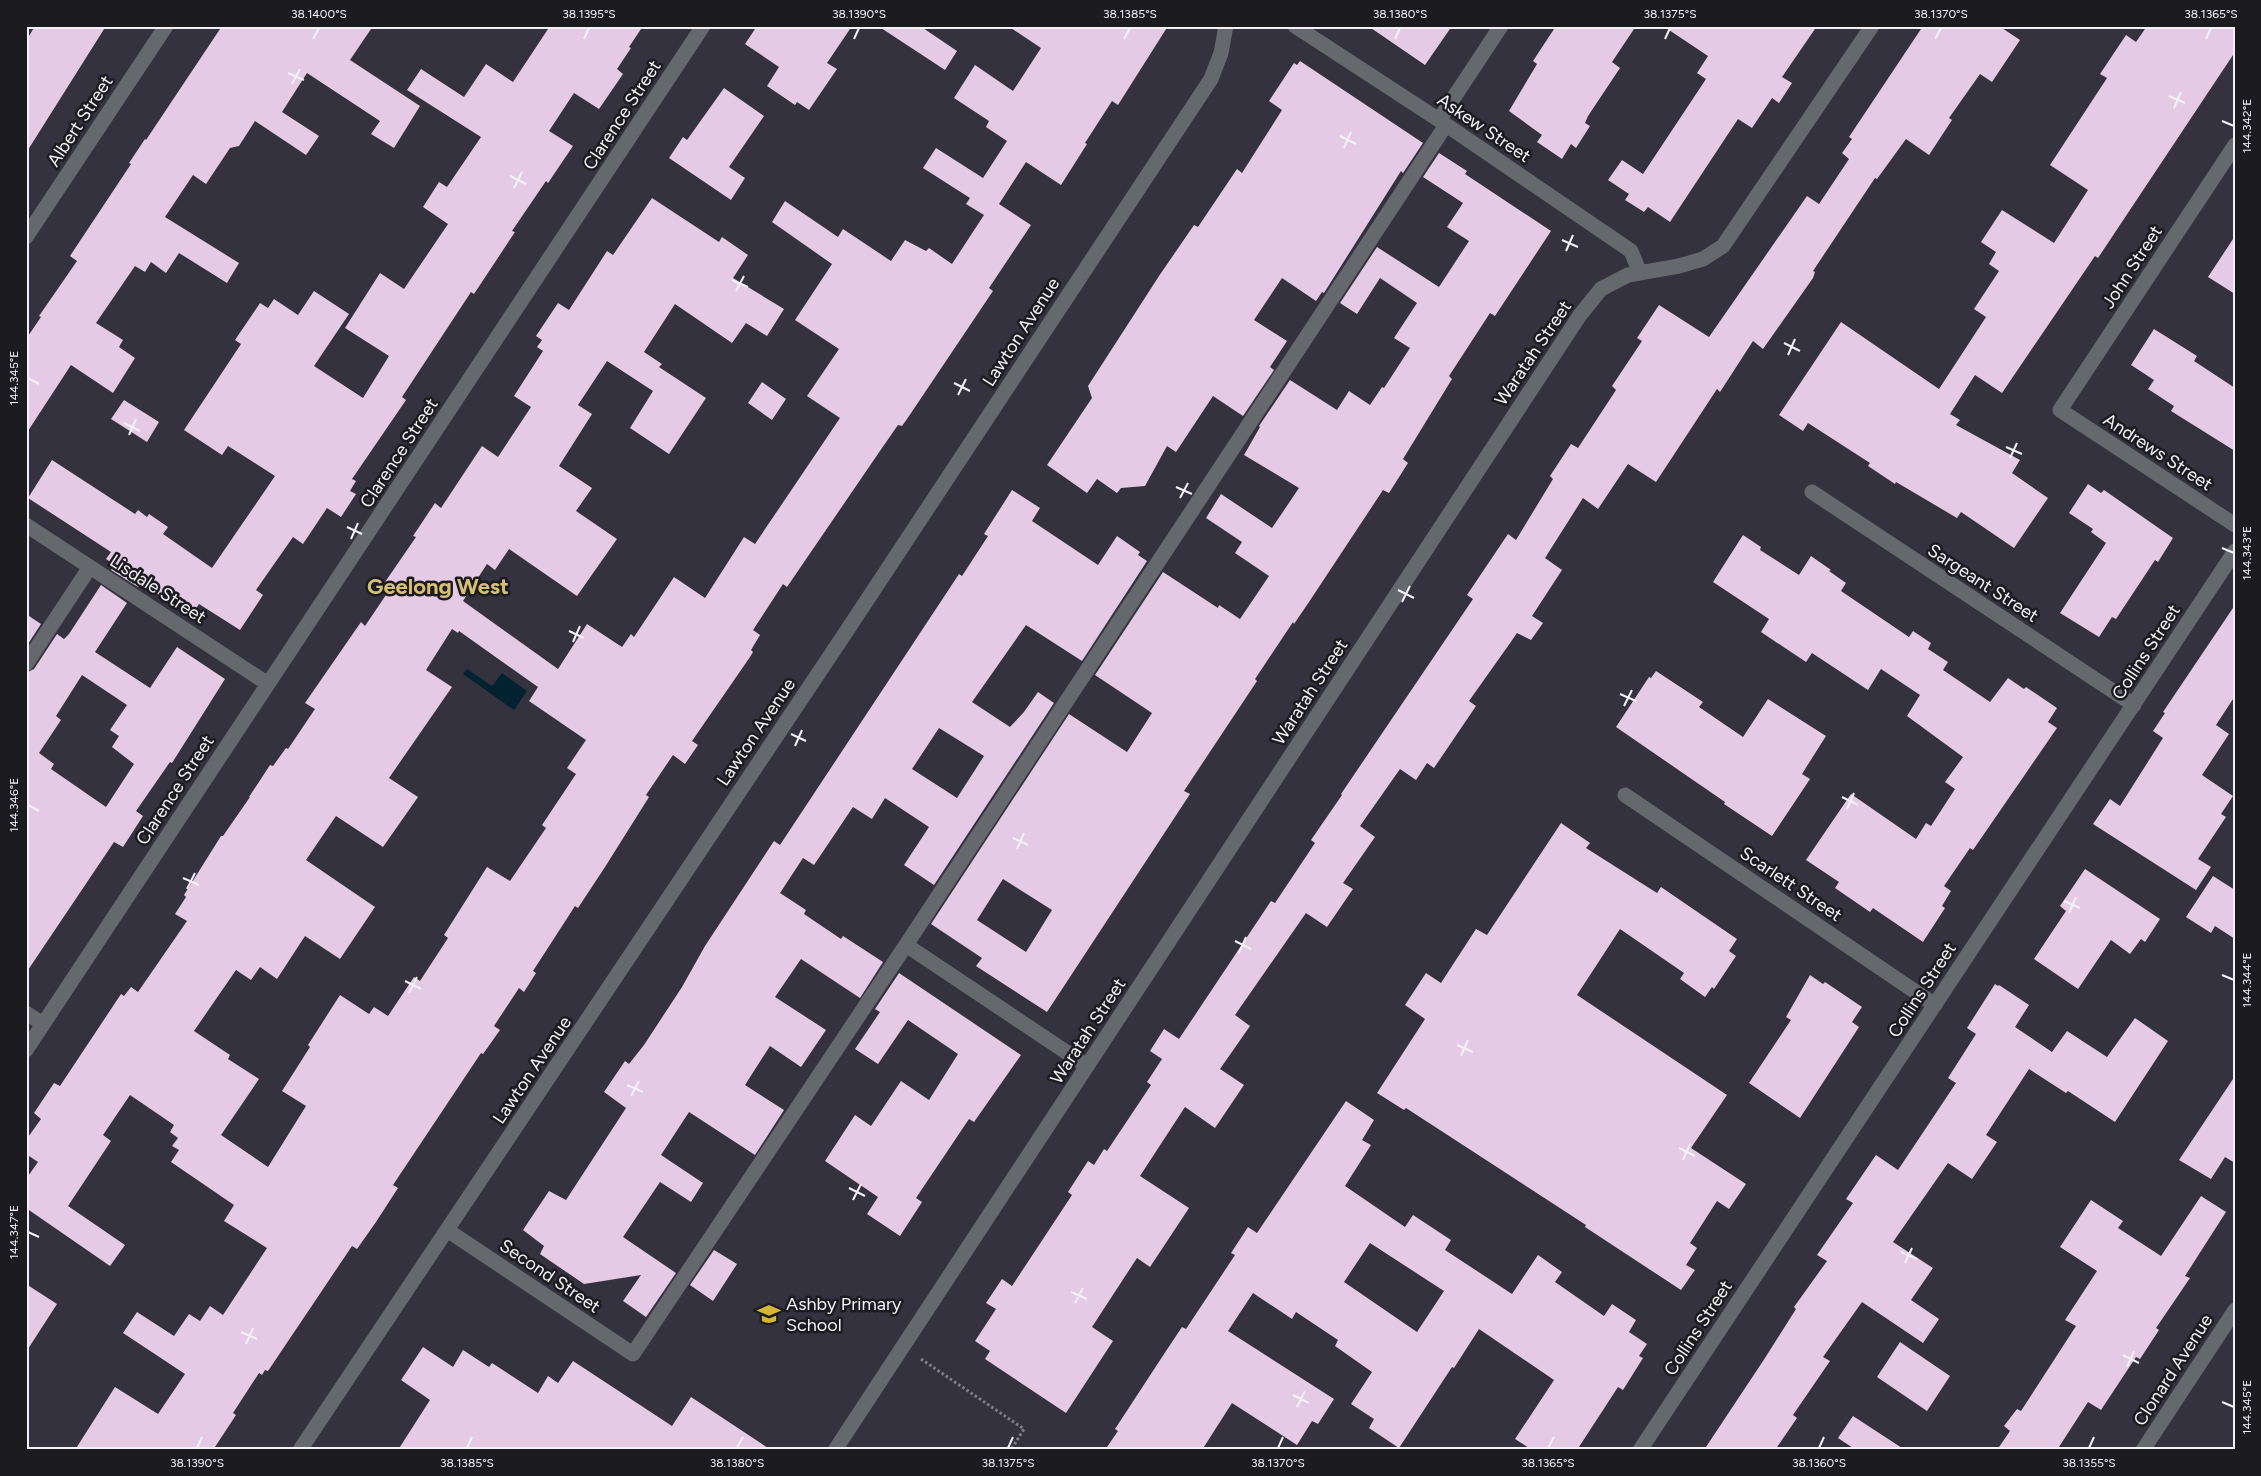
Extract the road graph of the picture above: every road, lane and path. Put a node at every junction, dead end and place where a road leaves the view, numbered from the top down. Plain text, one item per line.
1 (166, 26) edge
2 (703, 26) edge
3 (1295, 26) edge
4 (1501, 26) edge
5 (1872, 26) edge
6 (1227, 27) edge
7 (1442, 122) junction
8 (2235, 145) edge
9 (26, 237) edge
10 (1640, 273) junction
11 (2060, 410) joint
12 (1812, 492) dead end
13 (26, 525) edge
14 (2235, 525) edge
15 (2235, 551) edge
16 (90, 567) junction
17 (26, 664) edge
18 (268, 684) junction
19 (2134, 704) junction
20 (1625, 795) dead end
21 (906, 945) junction
22 (1935, 1005) junction
23 (26, 1014) edge
24 (43, 1024) junction
25 (26, 1050) edge
26 (1087, 1066) junction
27 (447, 1230) junction
28 (2235, 1310) edge
29 (903, 1347) junction
30 (300, 1450) edge
31 (835, 1450) edge
32 (1011, 1450) edge
33 (1640, 1450) edge
34 (2142, 1450) edge

1 - 9 street, Albert Street
2 - 18 street, Clarence Street
3 - 7 street, Askew Street
4 - 7 street
5 - 10 street, Waratah Street
6 - 27 street, Lawton Avenue
7 - 10 street, Askew Street
7 - 21 street
8 - 11 street, John Street
10 - 26 street, Waratah Street
11 - 14 street, Andrews Street
12 - 19 street, Sargeant Street
13 - 16 street, Lisdale Street
15 - 19 street, Collins Street
16 - 17 street
16 - 18 street, Lisdale Street
18 - 24 street, Clarence Street
19 - 22 street, Collins Street
20 - 22 street, Scarlett Street
21 - 26 street
21 - 27 street, Second Street
22 - 33 street, Collins Street
23 - 24 street
24 - 25 street, Clarence Street
26 - 29 street, Waratah Street
27 - 30 street, Lawton Avenue
28 - 34 street, Clonard Avenue
29 - 31 street, Waratah Street
29 - 32 path

